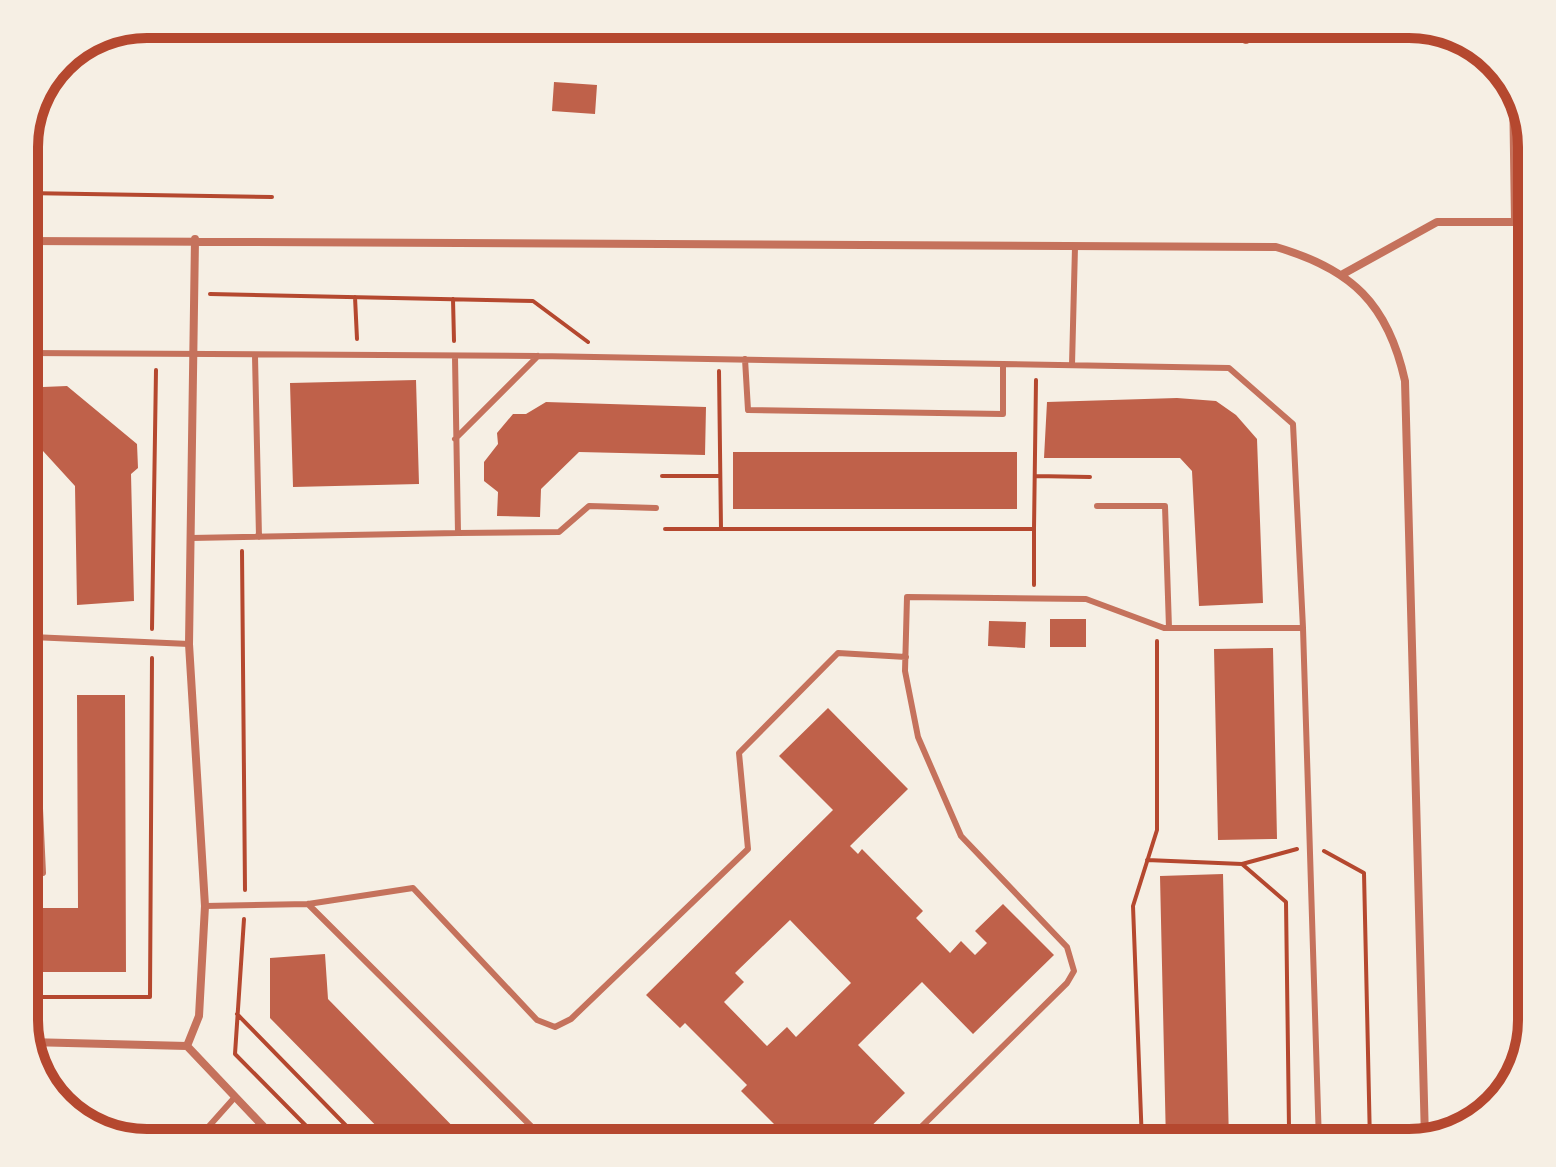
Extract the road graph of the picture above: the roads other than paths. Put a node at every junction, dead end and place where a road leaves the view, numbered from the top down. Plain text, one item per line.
1 (848, 38) edge
2 (1313, 38) edge
3 (1281, 39) joint
4 (1246, 40) joint
5 (1513, 117) edge
6 (195, 239) junction
7 (38, 241) edge
8 (1075, 247) junction
9 (1343, 274) junction
10 (38, 353) edge
11 (196, 356) junction
12 (255, 356) junction
13 (538, 356) junction
14 (455, 357) junction
15 (745, 359) junction
16 (1003, 364) junction
17 (1072, 365) junction
18 (455, 439) junction
19 (1097, 506) dead end
20 (656, 508) dead end
21 (458, 533) junction
22 (259, 537) junction
23 (191, 538) junction
24 (1169, 628) junction
25 (1303, 628) junction
26 (38, 637) edge
27 (189, 644) junction
28 (906, 657) junction
29 (38, 766) edge
30 (38, 873) edge
31 (308, 904) junction
32 (205, 906) junction
33 (40, 1042) edge
34 (187, 1046) junction
35 (235, 1097) junction
36 (1425, 1128) edge
37 (206, 1129) edge
38 (266, 1129) edge
39 (534, 1129) edge
40 (919, 1129) edge
41 (1318, 1129) edge

1 - 4 street
2 - 3 street
3 - 4 street
5 - 9 street
6 - 7 street
6 - 8 street
6 - 11 street
8 - 9 street
8 - 17 lane
9 - 36 street
10 - 11 lane
11 - 12 lane
11 - 23 street
12 - 14 lane
12 - 22 lane
13 - 14 lane
13 - 15 lane
13 - 18 lane
14 - 18 lane
15 - 16 lane
15 - 16 lane
16 - 17 lane
17 - 25 lane
18 - 21 lane
19 - 24 lane
20 - 21 lane
21 - 22 lane
22 - 23 lane
23 - 27 street
24 - 25 lane
24 - 28 lane
25 - 41 lane
26 - 27 lane
27 - 32 street
28 - 31 lane
28 - 40 lane
29 - 30 lane
31 - 32 lane
31 - 39 lane
32 - 34 street
33 - 34 street
34 - 35 street
35 - 37 lane
35 - 38 street

